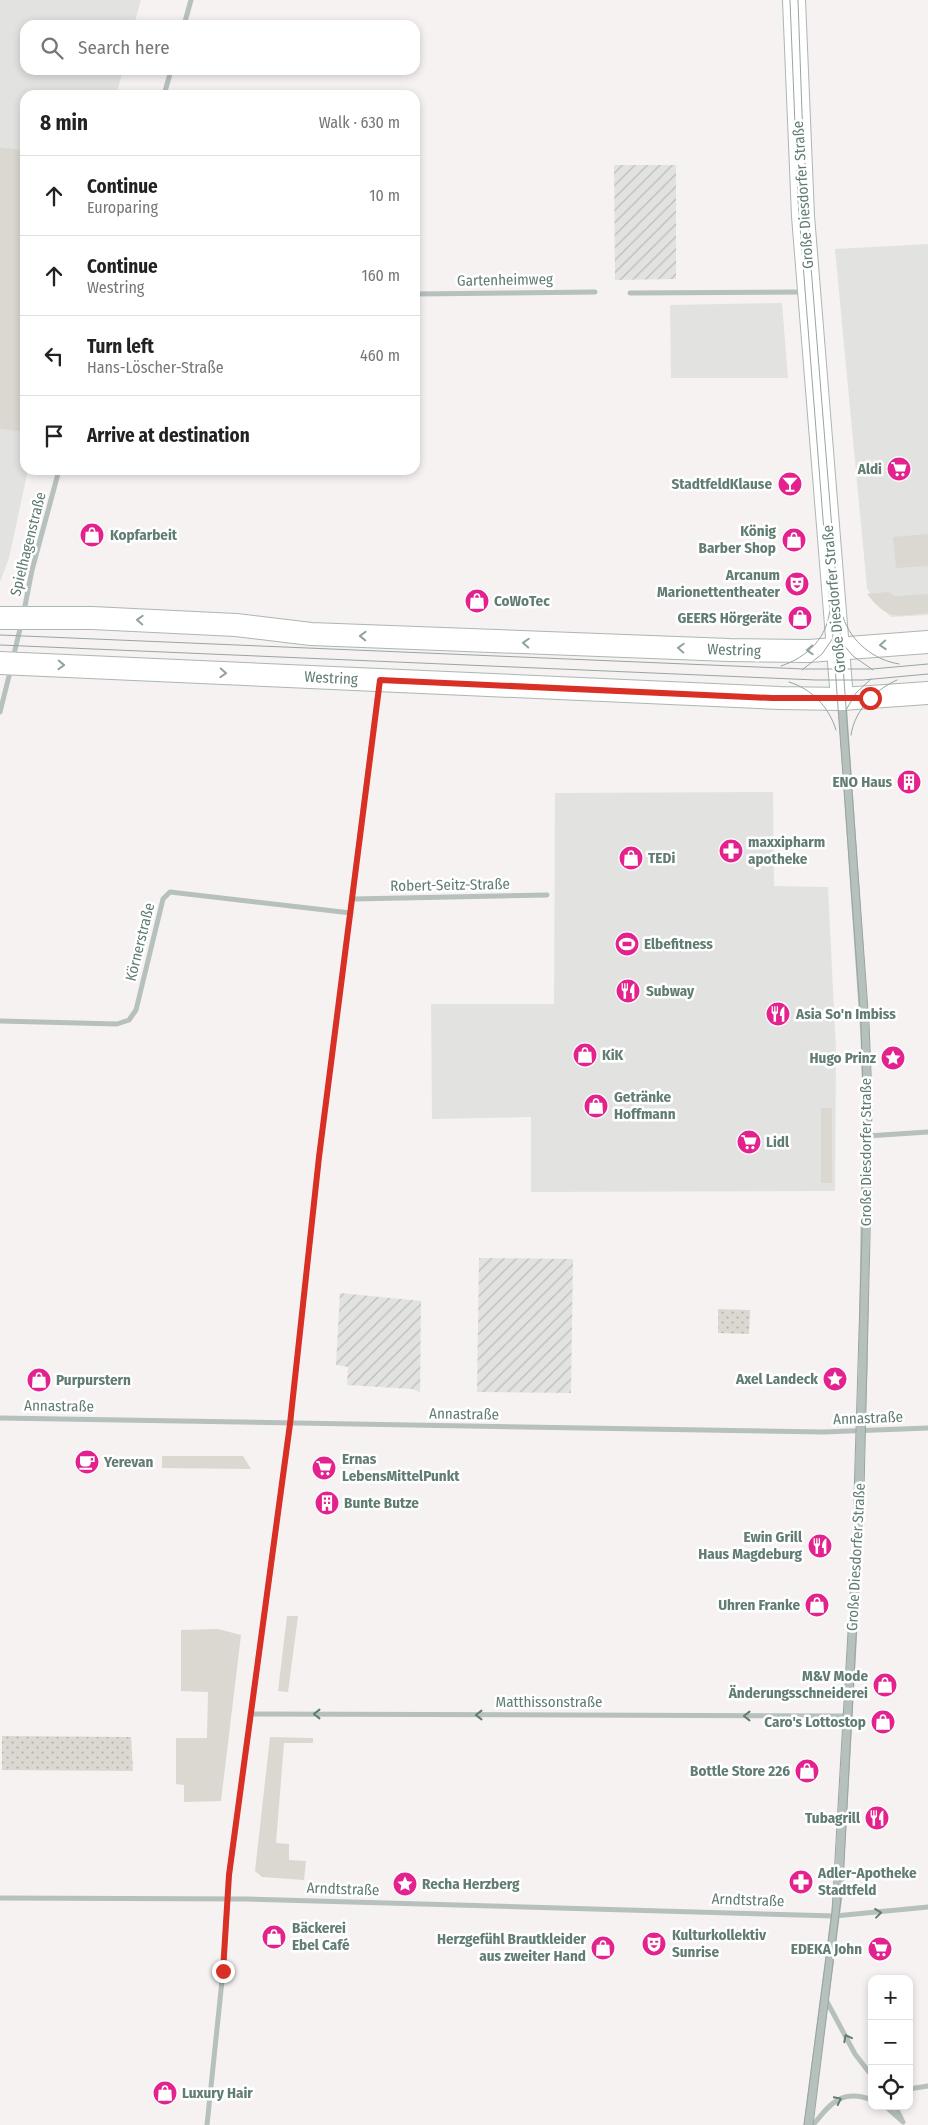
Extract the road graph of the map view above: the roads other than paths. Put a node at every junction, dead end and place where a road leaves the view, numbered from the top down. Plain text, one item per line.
1 (191, 0) edge
2 (794, 0) edge
3 (185, 20) edge
4 (170, 75) edge
5 (165, 90) edge
6 (595, 292) dead end
7 (809, 292) junction
8 (630, 293) dead end
9 (420, 294) edge
10 (58, 475) edge
11 (24, 616) junction
12 (0, 618) edge
13 (928, 642) edge
14 (838, 648) junction
15 (6, 663) edge
16 (380, 680) junction
17 (928, 693) edge
18 (842, 699) junction
19 (0, 712) edge
20 (547, 895) dead end
21 (353, 899) junction
22 (351, 913) junction
23 (0, 1021) edge
24 (928, 1132) edge
25 (867, 1136) junction
26 (0, 1418) edge
27 (290, 1424) junction
28 (928, 1428) edge
29 (861, 1432) junction
30 (250, 1714) junction
31 (848, 1716) junction
32 (0, 1898) edge
33 (227, 1898) junction
34 (928, 1907) edge
35 (835, 1916) junction
36 (826, 1998) junction
37 (868, 2071) edge
38 (928, 2086) edge
39 (913, 2088) edge
40 (868, 2099) edge
41 (889, 2110) edge
42 (897, 2110) edge
43 (904, 2124) edge
44 (207, 2125) edge
45 (808, 2125) edge
46 (814, 2125) edge

1 - 3 street
2 - 7 main road, Große Diesdorfer Straße
4 - 5 street
6 - 9 street, Gartenheimweg
7 - 8 street
7 - 14 main road, Große Diesdorfer Straße
10 - 11 street, Spielhagenstraße
11 - 12 main road, Westring
14 -> 11 main road, Westring
11 - 15 street, Spielhagenstraße
13 -> 14 main road, Westring
14 - 18 main road, Große Diesdorfer Straße
15 -> 16 main road, Westring
15 - 19 street, Spielhagenstraße
16 - 18 main road, Westring
16 - 21 street
17 - 18 main road, Westring
18 - 25 street, Große Diesdorfer Straße
20 - 21 street, Robert-Seitz-Straße
21 - 22 street
22 - 23 street, Körnerstraße
22 - 27 street
24 - 25 street
25 - 29 street, Große Diesdorfer Straße
26 - 27 street, Annastraße
27 - 29 street, Annastraße
27 - 30 street
28 - 29 street, Annastraße
29 - 31 street, Große Diesdorfer Straße
31 -> 30 street, Matthissonstraße
30 - 33 street
31 - 35 street, Große Diesdorfer Straße
32 - 33 street, Arndtstraße
33 - 35 street, Arndtstraße
33 - 44 street
35 -> 34 street, Arndtstraße
35 - 36 street, Große Diesdorfer Straße
37 -> 36 street
36 - 45 street, Große Diesdorfer Straße
38 - 39 street
46 -> 40 street
41 - 43 street
42 - 43 street

